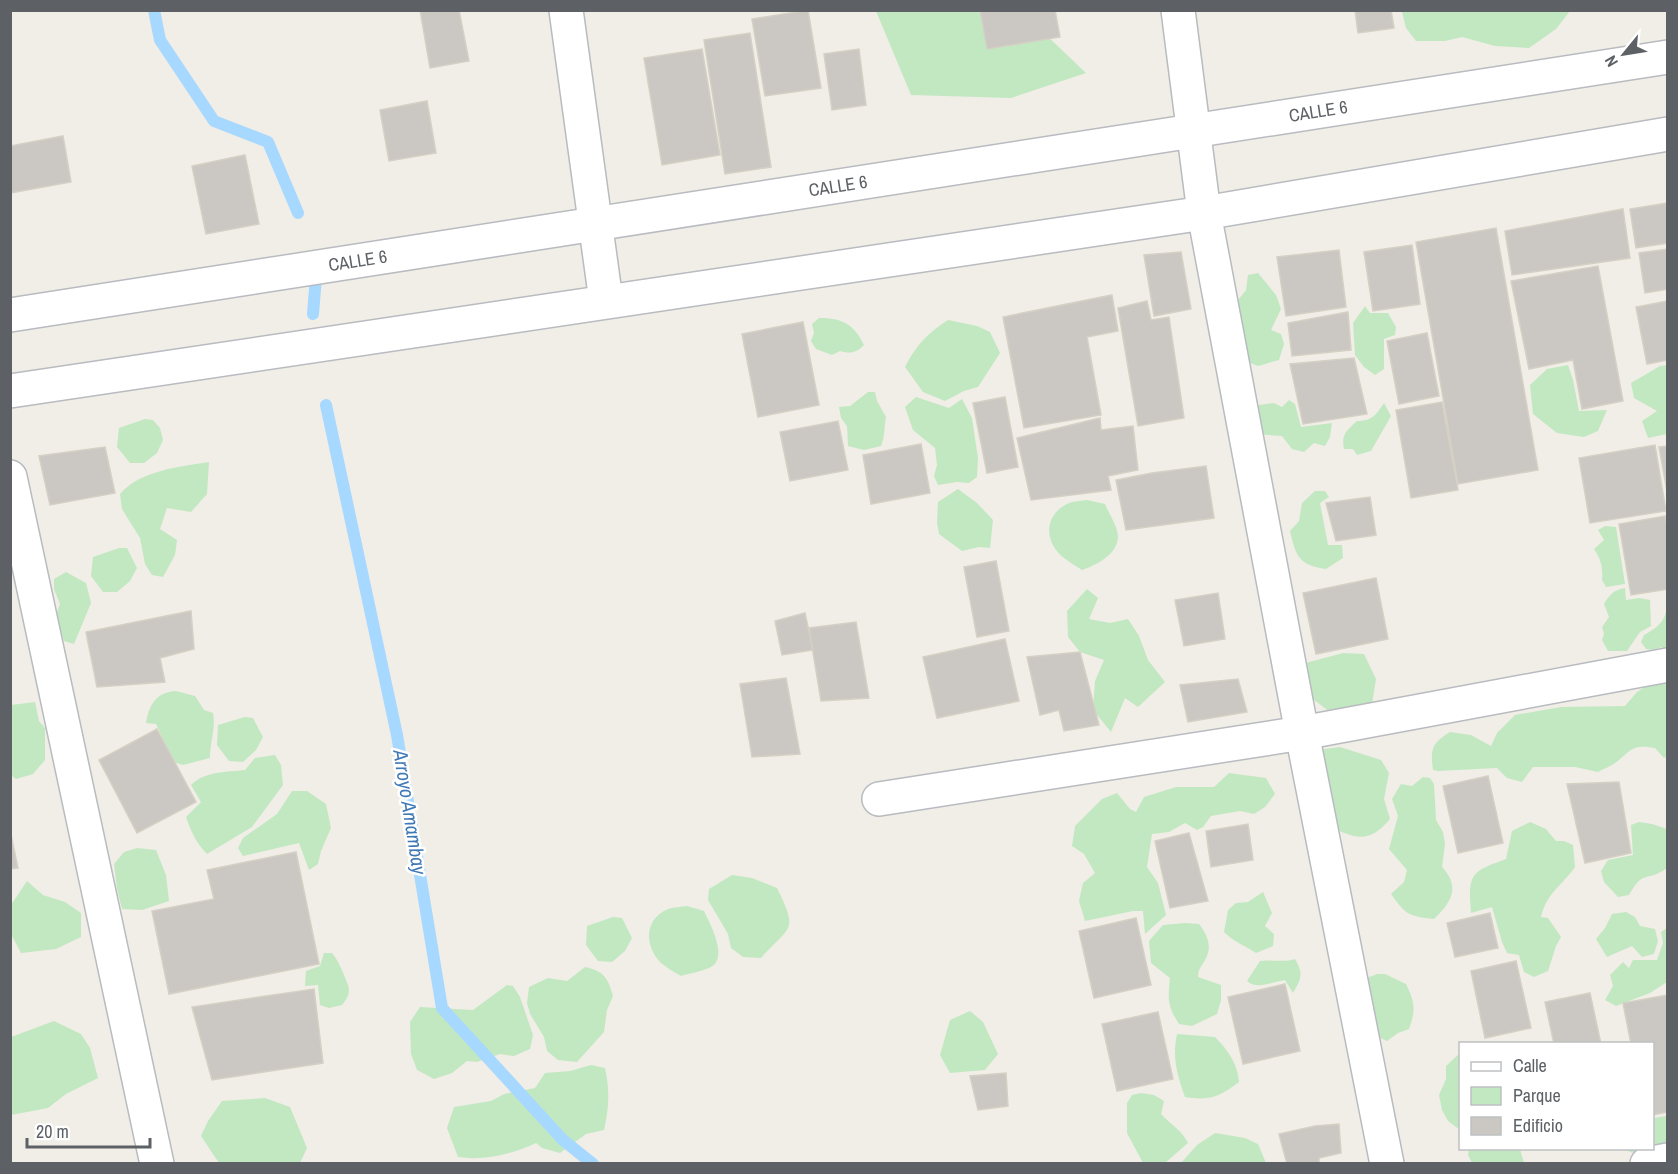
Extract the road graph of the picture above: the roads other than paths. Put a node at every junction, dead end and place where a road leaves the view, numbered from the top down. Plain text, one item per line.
1 (566, 10) edge
2 (1178, 10) edge
3 (1668, 57) edge
4 (1194, 131) junction
5 (1668, 134) edge
6 (1204, 213) junction
7 (597, 223) junction
8 (606, 301) junction
9 (10, 315) edge
10 (10, 390) edge
11 (10, 477) edge
12 (1668, 665) edge
13 (1302, 733) junction
14 (879, 799) dead end
15 (1668, 1160) edge
16 (157, 1164) edge
17 (1387, 1164) edge
18 (1647, 1164) edge

1 - 7 street
2 - 4 street
3 - 4 street, CALLE 6
4 - 6 street
4 - 7 street, CALLE 6
5 - 6 street
6 - 8 street
6 - 13 street
7 - 8 street
7 - 9 street, CALLE 6
8 - 10 street
11 - 16 street
12 - 13 street
13 - 14 street
13 - 17 street
15 - 18 street

